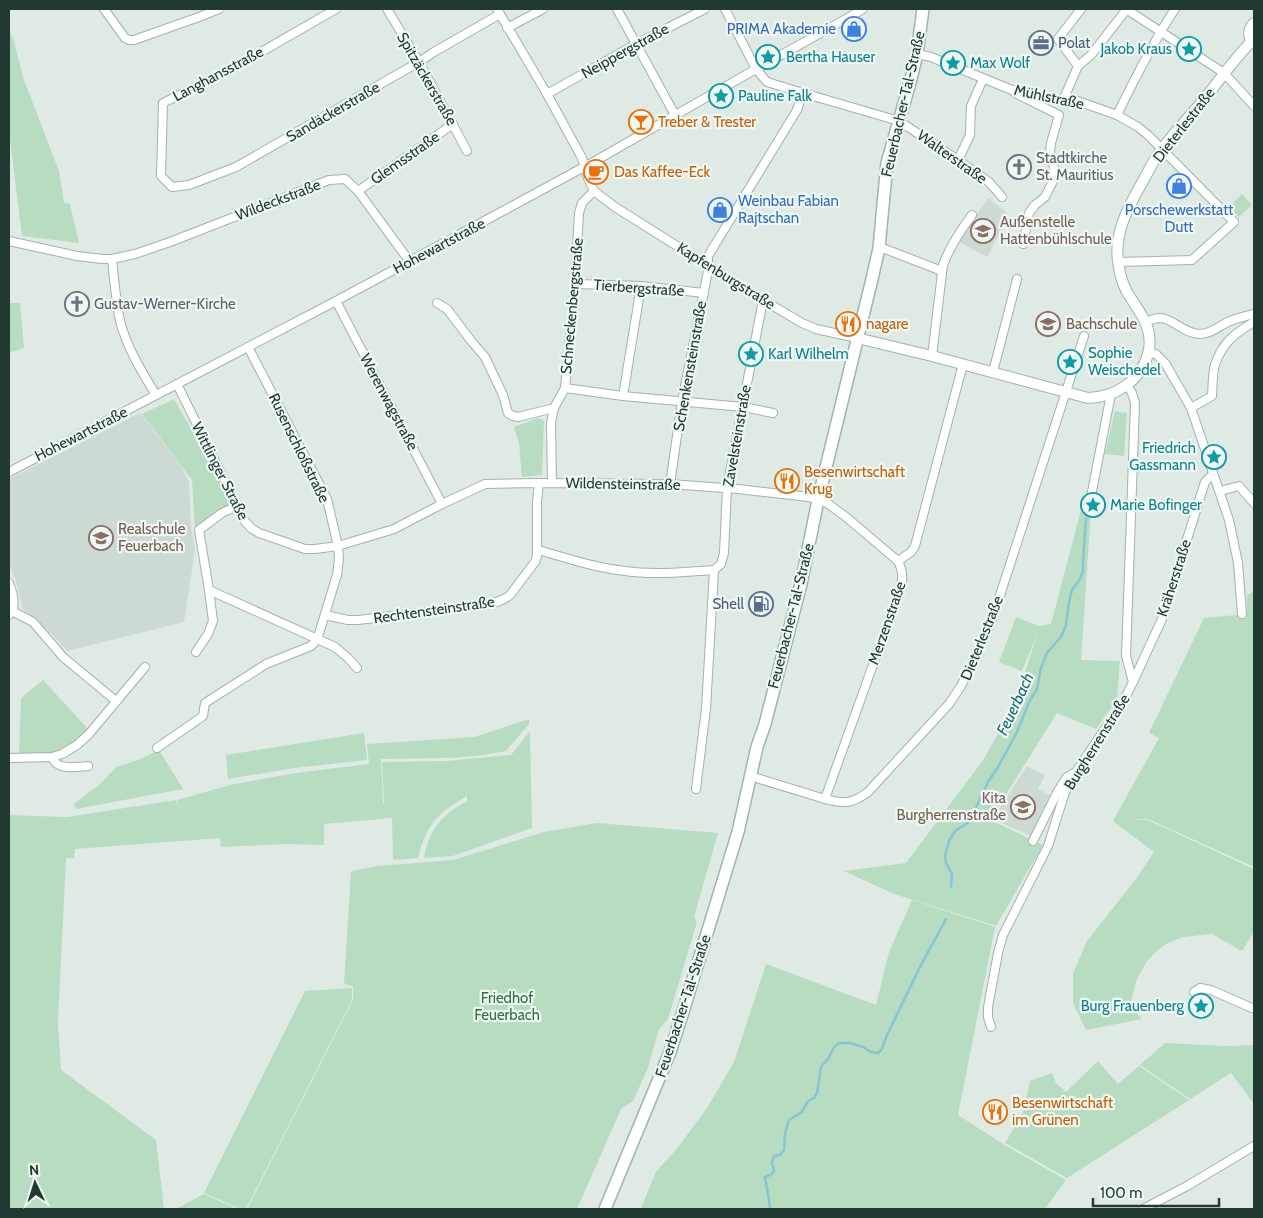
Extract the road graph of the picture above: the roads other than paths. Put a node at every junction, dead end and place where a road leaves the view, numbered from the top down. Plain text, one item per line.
1 (104, 9) edge
2 (196, 9) edge
3 (219, 9) edge
4 (336, 9) edge
5 (387, 9) edge
6 (543, 9) edge
7 (617, 9) edge
8 (704, 9) edge
9 (725, 9) edge
10 (863, 9) edge
11 (923, 9) edge
12 (1081, 9) edge
13 (1126, 9) edge
14 (1175, 9) edge
15 (498, 11) edge
16 (199, 17) junction
17 (1254, 23) edge
18 (508, 28) junction
19 (1160, 31) junction
20 (1253, 42) edge
21 (636, 44) junction
22 (917, 54) junction
23 (419, 62) junction
24 (1078, 66) junction
25 (756, 68) junction
26 (1224, 73) junction
27 (983, 79) junction
28 (1012, 90) junction
29 (547, 94) junction
30 (803, 94) junction
31 (1064, 98) junction
32 (1254, 106) edge
33 (1117, 114) junction
34 (675, 115) junction
35 (899, 121) junction
36 (453, 124) junction
37 (1162, 149) junction
38 (467, 151) dead end
39 (958, 160) junction
40 (584, 167) junction
41 (161, 176) joint
42 (358, 191) junction
43 (594, 191) junction
44 (1002, 197) dead end
45 (972, 215) dead end
46 (9, 241) edge
47 (1023, 244) dead end
48 (879, 248) junction
49 (112, 259) junction
50 (410, 262) junction
51 (1118, 262) junction
52 (708, 265) junction
53 (942, 271) junction
54 (1017, 279) dead end
55 (575, 284) junction
56 (641, 286) junction
57 (704, 293) junction
58 (763, 300) junction
59 (336, 301) junction
60 (437, 303) dead end
61 (1254, 314) edge
62 (1146, 322) junction
63 (1254, 322) edge
64 (1084, 336) dead end
65 (857, 338) junction
66 (248, 347) junction
67 (1148, 353) junction
68 (932, 356) junction
69 (963, 364) junction
70 (992, 372) junction
71 (177, 384) junction
72 (1127, 385) junction
73 (565, 388) junction
74 (1067, 393) junction
75 (1111, 394) junction
76 (156, 395) junction
77 (623, 396) junction
78 (682, 402) junction
79 (743, 407) junction
80 (554, 408) junction
81 (1191, 408) junction
82 (773, 413) dead end
83 (9, 472) edge
84 (1213, 474) junction
85 (539, 483) junction
86 (552, 483) junction
87 (670, 484) junction
88 (727, 488) junction
89 (1220, 491) junction
90 (818, 500) junction
91 (1090, 502) dead end
92 (1254, 503) edge
93 (442, 504) junction
94 (237, 506) junction
95 (338, 546) junction
96 (538, 550) junction
97 (898, 561) junction
98 (714, 570) junction
99 (9, 583) edge
100 (209, 590) junction
101 (11, 613) edge
102 (1242, 614) dead end
103 (325, 616) junction
104 (318, 640) junction
105 (196, 652) dead end
106 (145, 667) dead end
107 (357, 668) dead end
108 (1133, 682) junction
109 (116, 702) junction
110 (157, 748) dead end
111 (52, 757) junction
112 (9, 758) edge
113 (88, 766) dead end
114 (1076, 772) junction
115 (750, 776) junction
116 (696, 789) dead end
117 (824, 799) junction
118 (1033, 842) dead end
119 (1194, 992) dead end
120 (1254, 1008) edge
121 (991, 1027) dead end
122 (1254, 1146) edge
123 (605, 1209) edge
124 (1143, 1209) edge

1 - 16 street
2 - 16 street
3 - 16 street
4 - 41 street, Langhansstraße
5 - 23 street, Spitzäckerstraße
6 - 18 street
7 - 21 street
8 - 21 street, Neippergstraße
9 - 25 street, Walterstraße
10 - 25 street, Hohewartstraße
11 - 22 main road, Feuerbacher-Tal-Straße
12 - 24 street
13 - 19 street
13 - 24 street
14 - 19 street
15 - 18 street, Kapfenburgstraße
15 - 23 street, Sandäckerstraße
17 - 20 street
18 - 29 street, Kapfenburgstraße
19 - 26 street
19 - 33 street
20 - 26 street, Dieterlestraße
21 - 29 street, Neippergstraße
21 - 34 street
22 - 27 street, Mühlstraße
22 - 35 main road, Feuerbacher-Tal-Straße
23 - 36 street, Spitzäckerstraße
23 - 41 street, Sandäckerstraße
24 - 31 street
25 - 30 street, Walterstraße
25 - 34 street, Hohewartstraße
26 - 32 street
26 - 37 street, Dieterlestraße
27 - 28 street, Mühlstraße
27 - 39 street
28 - 31 street, Mühlstraße
28 - 47 street
29 - 40 street, Kapfenburgstraße
30 - 35 street, Walterstraße
30 - 52 street, Schenkensteinstraße
31 - 33 street, Mühlstraße
33 - 37 street, Mühlstraße
34 - 40 street, Hohewartstraße
35 - 39 street, Walterstraße
35 - 48 main road, Feuerbacher-Tal-Straße
36 - 38 street, Spitzäckerstraße
36 - 42 street, Glemsstraße
37 - 51 street, Dieterlestraße
37 - 51 street, Mühlstraße
39 - 44 street, Walterstraße
40 - 43 street, Kapfenburgstraße
40 - 50 street, Hohewartstraße
42 - 49 street, Wildeckstraße
42 - 50 street, Wildeckstraße
43 - 52 street, Kapfenburgstraße
43 - 55 street, Schneckenbergstraße
45 - 53 street
46 - 49 street, Wildeckstraße
48 - 53 street
48 - 65 main road, Feuerbacher-Tal-Straße
49 - 76 street
50 - 59 street, Hohewartstraße
51 - 62 street, Dieterlestraße
52 - 57 street, Schenkensteinstraße
52 - 58 street, Kapfenburgstraße
53 - 68 street
54 - 70 street
55 - 56 street, Tierbergstraße
55 - 73 street, Schneckenbergstraße
56 - 57 street, Tierbergstraße
56 - 77 street
57 - 78 street, Schenkensteinstraße
58 - 65 street, Kapfenburgstraße
58 - 79 street, Zavelsteinstraße
59 - 66 street, Hohewartstraße
59 - 93 street, Werenwagstraße
60 - 80 street
61 - 62 street
62 - 67 street
63 - 81 street
64 - 74 street, Dieterlestraße
65 - 68 street, Kapfenburgstraße
65 - 90 main road, Feuerbacher-Tal-Straße
66 - 71 street, Hohewartstraße
66 - 95 street, Rusenschloßstraße
67 - 72 street
67 - 81 street
68 - 69 street, Kapfenburgstraße
69 - 70 street, Kapfenburgstraße
69 - 97 street, Merzenstraße
70 - 74 street, Kapfenburgstraße
71 - 76 street, Hohewartstraße
71 - 94 street, Wittlinger Straße
72 - 75 street
72 - 108 street, Burgherrenstraße
73 - 77 street
73 - 80 street, Schneckenbergstraße
74 - 75 street, Kapfenburgstraße
74 - 117 street, Dieterlestraße
75 - 91 street
76 - 83 street, Hohewartstraße
77 - 78 street
78 - 79 street
78 - 87 street, Schenkensteinstraße
79 - 82 street
79 - 88 street, Zavelsteinstraße
80 - 86 street, Schneckenbergstraße
81 - 84 street
84 - 89 street
84 - 108 street, Kräherstraße
85 - 86 street, Wildensteinstraße
85 - 93 street, Wildensteinstraße
85 - 96 street, Rechtensteinstraße
86 - 87 street, Wildensteinstraße
87 - 88 street, Wildensteinstraße
88 - 90 street, Wildensteinstraße
88 - 98 street, Zavelsteinstraße
89 - 92 street
89 - 102 street
90 - 97 street, Wildensteinstraße
90 - 115 main road, Feuerbacher-Tal-Straße
93 - 95 street, Wildensteinstraße
94 - 95 street, Wittlinger Straße
94 - 100 street
95 - 103 street, Rusenschloßstraße
96 - 98 street
96 - 103 street, Rechtensteinstraße
97 - 117 street, Merzenstraße
98 - 116 street, Zavelsteinstraße
99 - 101 street
100 - 104 street
100 - 105 street
101 - 109 street
103 - 104 street, Rusenschloßstraße
104 - 107 street
104 - 110 street
106 - 109 street
108 - 114 street, Burgherrenstraße
109 - 111 street
111 - 112 street
111 - 113 street
114 - 118 street
114 - 121 street, Burgherrenstraße
115 - 117 street, Dieterlestraße
115 - 123 main road, Feuerbacher-Tal-Straße
119 - 120 street
122 - 124 street

